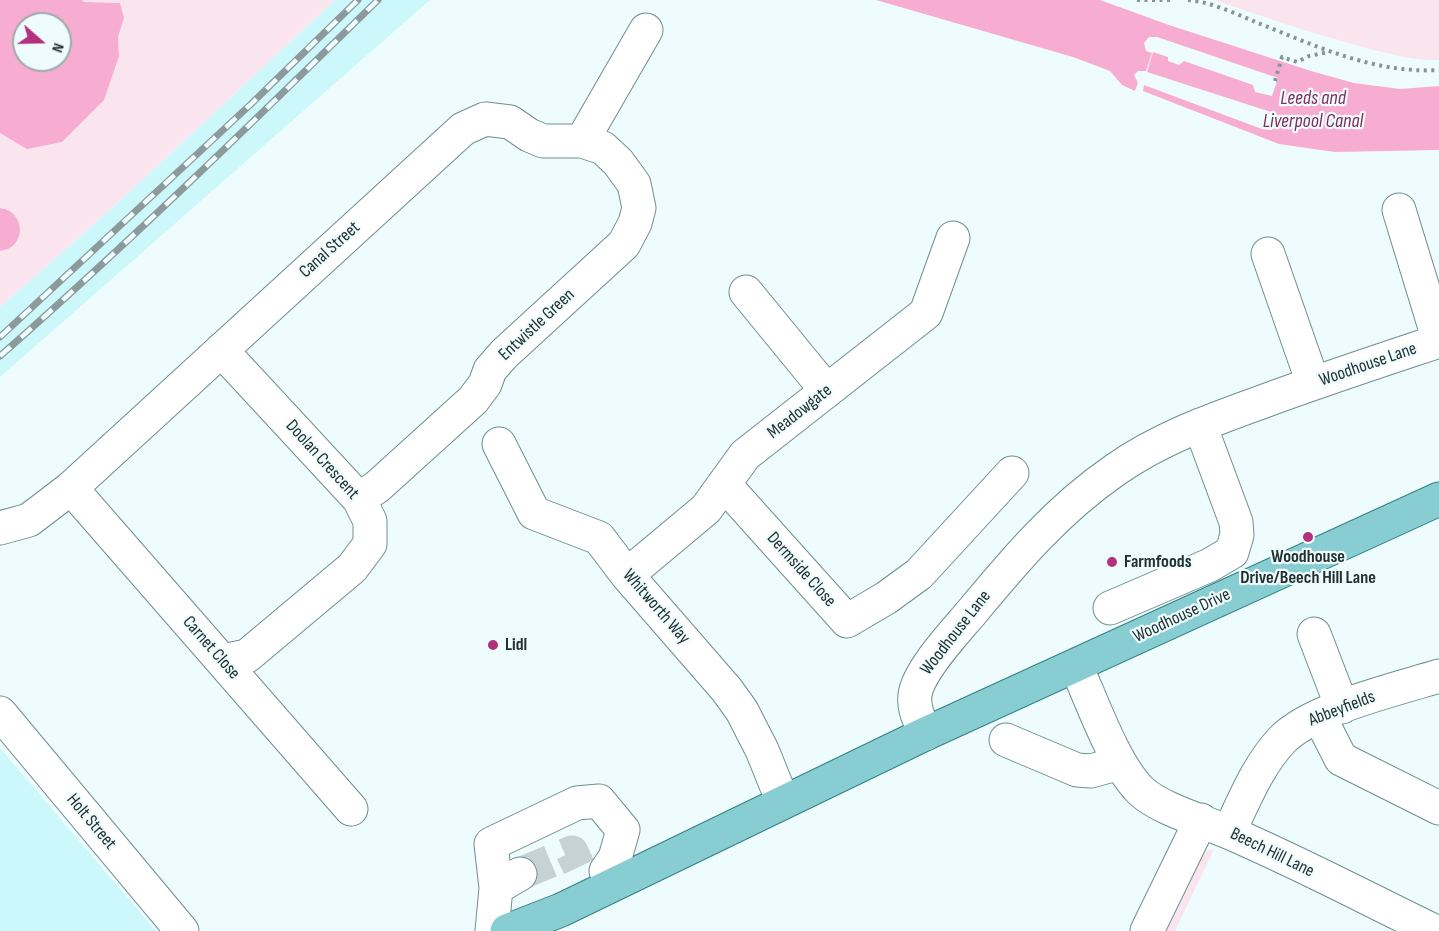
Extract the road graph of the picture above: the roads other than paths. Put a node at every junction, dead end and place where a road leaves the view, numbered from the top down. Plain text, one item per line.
1 (646, 30) dead end
2 (582, 141) junction
3 (1399, 210) dead end
4 (953, 238) dead end
5 (1268, 254) dead end
6 (746, 292) dead end
7 (1439, 341) edge
8 (221, 350) junction
9 (1313, 383) junction
10 (827, 391) junction
11 (1200, 425) junction
12 (498, 444) dead end
13 (1012, 473) dead end
14 (724, 484) junction
15 (71, 488) junction
16 (359, 499) junction
17 (1439, 499) edge
18 (0, 528) edge
19 (627, 574) junction
20 (1110, 608) dead end
21 (1314, 634) dead end
22 (223, 661) junction
23 (1076, 666) junction
24 (1439, 676) edge
25 (1331, 711) junction
26 (0, 713) edge
27 (926, 734) junction
28 (1006, 740) dead end
29 (1120, 763) junction
30 (783, 802) junction
31 (1439, 808) edge
32 (351, 809) dead end
33 (1215, 826) junction
34 (599, 875) junction
35 (565, 921) edge
36 (1428, 928) edge
37 (182, 931) edge
38 (492, 931) edge
39 (507, 931) edge
40 (1147, 931) edge

1 - 2 street
2 - 8 street, Canal Street
2 - 16 street, Entwistle Green
3 - 7 street
4 - 10 street, Meadowgate
5 - 9 street
6 - 10 street
7 - 9 street, Woodhouse Lane
8 - 15 street, Canal Street
8 - 16 street, Doolan Crescent
9 - 11 street, Woodhouse Lane
10 - 14 street, Meadowgate
11 - 20 street
11 - 27 street, Woodhouse Lane
12 - 19 street, Whitworth Way
13 - 14 street, Dermside Close
14 - 19 street, Meadowgate
15 - 18 street, Canal Street
15 - 22 street, Carnet Close
16 - 22 street, Doolan Crescent
17 - 23 main road, Woodhouse Drive
19 - 30 street, Whitworth Way
21 - 25 street
22 - 32 street, Carnet Close
23 - 27 main road, Woodhouse Drive
23 - 29 street, Beech Hill Lane
24 - 25 street, Abbeyfields
25 - 31 street
25 - 33 street, Abbeyfields
26 - 37 street, Holt Street
27 - 30 main road
28 - 29 street
29 - 33 street, Beech Hill Lane
30 - 34 main road
33 - 36 street, Beech Hill Lane
33 - 40 street, Abbeyfields
34 - 35 main road
34 - 38 street
35 - 39 main road

